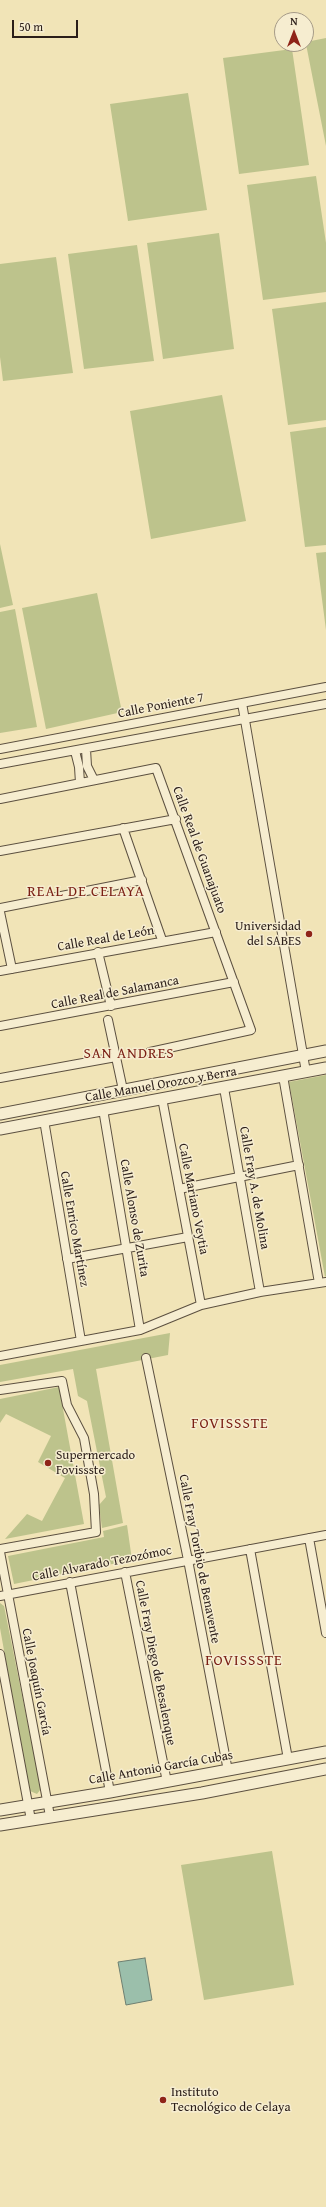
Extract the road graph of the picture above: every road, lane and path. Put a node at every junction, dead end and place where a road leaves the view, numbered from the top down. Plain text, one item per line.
1 (326, 687) edge
2 (242, 703) junction
3 (326, 704) edge
4 (244, 720) junction
5 (0, 749) edge
6 (86, 749) junction
7 (75, 751) junction
8 (0, 764) edge
9 (94, 780) junction
10 (80, 783) junction
11 (0, 799) edge
12 (176, 819) junction
13 (123, 828) junction
14 (0, 851) edge
15 (142, 880) junction
16 (0, 908) edge
17 (0, 912) edge
18 (216, 932) junction
19 (162, 940) junction
20 (98, 952) junction
21 (12, 969) junction
22 (0, 971) edge
23 (234, 982) junction
24 (111, 1006) junction
25 (108, 1020) dead end
26 (0, 1026) edge
27 (326, 1051) edge
28 (150, 1052) dead end
29 (304, 1055) junction
30 (116, 1057) junction
31 (326, 1068) edge
32 (306, 1072) junction
33 (283, 1076) junction
34 (0, 1078) edge
35 (224, 1088) junction
36 (123, 1090) junction
37 (162, 1098) junction
38 (103, 1109) junction
39 (0, 1114) edge
40 (44, 1120) junction
41 (0, 1129) edge
42 (299, 1165) junction
43 (240, 1177) junction
44 (179, 1189) junction
45 (188, 1237) junction
46 (127, 1248) junction
47 (67, 1259) junction
48 (323, 1283) edge
49 (260, 1292) junction
50 (201, 1305) junction
51 (140, 1330) junction
52 (81, 1341) junction
53 (0, 1356) edge
54 (146, 1358) dead end
55 (0, 1390) edge
56 (326, 1535) edge
57 (309, 1538) junction
58 (250, 1549) junction
59 (0, 1551) edge
60 (188, 1560) junction
61 (125, 1572) junction
62 (70, 1582) junction
63 (4, 1596) edge
64 (326, 1634) edge
65 (0, 1654) edge
66 (326, 1752) edge
67 (288, 1760) junction
68 (326, 1769) edge
69 (228, 1771) junction
70 (199, 1776) junction
71 (167, 1782) junction
72 (110, 1792) junction
73 (202, 1793) junction
74 (47, 1803) junction
75 (28, 1806) junction
76 (0, 1810) edge
77 (50, 1816) junction
78 (31, 1820) junction
79 (0, 1825) edge

1 - 2 street, Calle Poniente 7
2 - 4 street
2 - 5 street, Calle Poniente 7
3 - 4 street
4 - 6 street
4 - 29 street
6 - 7 street
6 - 9 street
7 - 8 street
7 - 10 street
9 - 10 street
9 - 12 street, Calle Real de Guanajuato
10 - 11 street
12 - 13 street
12 - 18 street, Calle Real de Guanajuato
13 - 14 street
13 - 15 street
15 - 16 street
15 - 19 street
17 - 21 street
18 - 19 street, Calle Real de León
18 - 23 street, Calle Real de Guanajuato
19 - 20 street, Calle Real de León
20 - 21 street, Calle Real de León
20 - 24 street
21 - 22 street, Calle Real de León
23 - 24 street, Calle Real de Salamanca
23 - 28 street, Calle Real de Guanajuato
24 - 26 street, Calle Real de Salamanca
25 - 30 street
27 - 29 street, Calle Manuel Orozco y Berra
29 - 32 street
29 - 36 street, Calle Manuel Orozco y Berra
30 - 34 street
30 - 36 street
31 - 32 street, Calle Manuel Orozco y Berra
32 - 33 street, Calle Manuel Orozco y Berra
33 - 35 street, Calle Manuel Orozco y Berra
33 - 42 street
35 - 37 street, Calle Manuel Orozco y Berra
35 - 43 street, Calle Fray A. de Molina
36 - 39 street, Calle Manuel Orozco y Berra
37 - 38 street, Calle Manuel Orozco y Berra
37 - 44 street, Calle Mariano Veytia
38 - 40 street, Calle Manuel Orozco y Berra
38 - 46 street, Calle Alonso de Zurita
40 - 41 street, Calle Manuel Orozco y Berra
40 - 47 street, Calle Enrico Martínez
42 - 43 street
42 - 48 street
43 - 44 street
43 - 49 street, Calle Fray A. de Molina
44 - 45 street, Calle Mariano Veytia
45 - 46 street
45 - 50 street, Calle Mariano Veytia
46 - 47 street
46 - 51 street, Calle Alonso de Zurita
47 - 52 street, Calle Enrico Martínez
48 - 49 street
49 - 50 street
50 - 51 street
51 - 52 street
52 - 53 street
54 - 60 street, Calle Fray Toribio de Benavente
55 - 59 street
56 - 57 street, Calle Alvarado Tezozómoc
57 - 58 street, Calle Alvarado Tezozómoc
57 - 64 street
58 - 60 street, Calle Alvarado Tezozómoc
58 - 67 street
59 - 63 street, Calle Joaquín García
60 - 61 street, Calle Alvarado Tezozómoc
60 - 69 street, Calle Fray Toribio de Benavente
61 - 62 street, Calle Alvarado Tezozómoc
61 - 71 street, Calle Fray Diego de Besalenque
62 - 63 street, Calle Alvarado Tezozómoc
62 - 72 street
63 - 74 street, Calle Joaquín García
65 - 75 street
66 - 67 street, Calle Antonio García Cubas
67 - 69 street, Calle Antonio García Cubas
68 - 73 street
69 - 70 street, Calle Antonio García Cubas
70 - 71 street, Calle Antonio García Cubas
70 - 73 street
71 - 72 street, Calle Antonio García Cubas
72 - 74 street, Calle Antonio García Cubas
73 - 77 street
74 - 75 street, Calle Antonio García Cubas
74 - 77 street, Calle Joaquín García
75 - 76 street, Calle Antonio García Cubas
75 - 78 street
77 - 78 street
78 - 79 street

